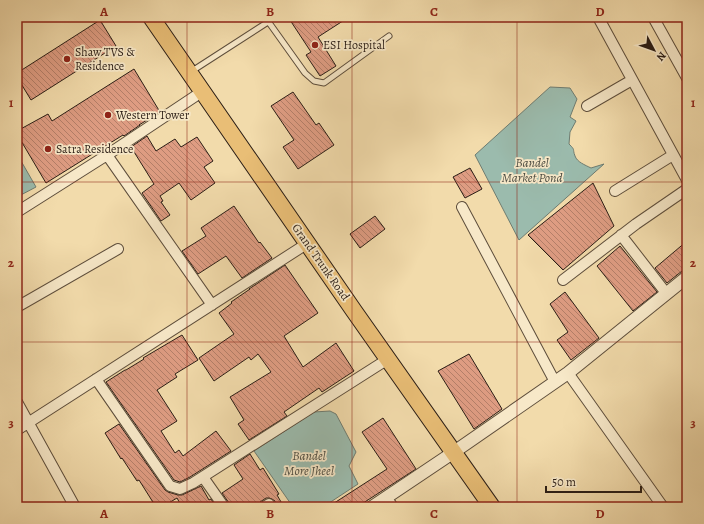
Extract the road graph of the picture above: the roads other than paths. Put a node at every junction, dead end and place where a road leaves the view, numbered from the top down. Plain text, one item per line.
1 (151, 17) edge
2 (598, 17) edge
3 (653, 17) edge
4 (267, 19) edge
5 (389, 36) dead end
6 (190, 72) junction
7 (685, 72) edge
8 (632, 80) junction
9 (203, 91) junction
10 (587, 106) dead end
11 (107, 155) junction
12 (673, 156) junction
13 (687, 180) edge
14 (687, 189) edge
15 (615, 191) dead end
16 (462, 207) dead end
17 (17, 212) edge
18 (621, 235) junction
19 (308, 244) junction
20 (118, 249) dead end
21 (687, 277) edge
22 (563, 280) dead end
23 (666, 293) junction
24 (212, 305) junction
25 (17, 307) edge
26 (388, 359) junction
27 (568, 373) junction
28 (96, 379) junction
29 (554, 382) junction
30 (17, 402) edge
31 (28, 423) junction
32 (17, 430) edge
33 (454, 452) junction
34 (203, 476) junction
35 (390, 502) edge
36 (75, 507) edge
37 (224, 507) edge
38 (372, 507) edge
39 (492, 507) edge
40 (663, 507) edge

1 - 6 main road, Grand Trunk Road
2 - 8 street
3 - 7 street
4 - 5 lane
4 - 6 lane
6 - 9 main road, Grand Trunk Road
8 - 10 street
8 - 12 street
9 - 11 street
9 - 19 main road, Grand Trunk Road
11 - 17 street
11 - 24 street
12 - 13 street
12 - 15 street
14 - 18 street
16 - 29 street
18 - 22 street
18 - 23 street
19 - 24 street
19 - 26 main road, Grand Trunk Road
20 - 25 street
21 - 23 street
23 - 27 street
24 - 28 street
26 - 33 main road, Grand Trunk Road
26 - 34 street
27 - 29 street
27 - 40 street
28 - 31 street
28 - 34 street
29 - 33 street
30 - 31 street
31 - 32 street
31 - 36 street
33 - 35 street
33 - 39 main road, Grand Trunk Road
34 - 37 street
35 - 38 street

